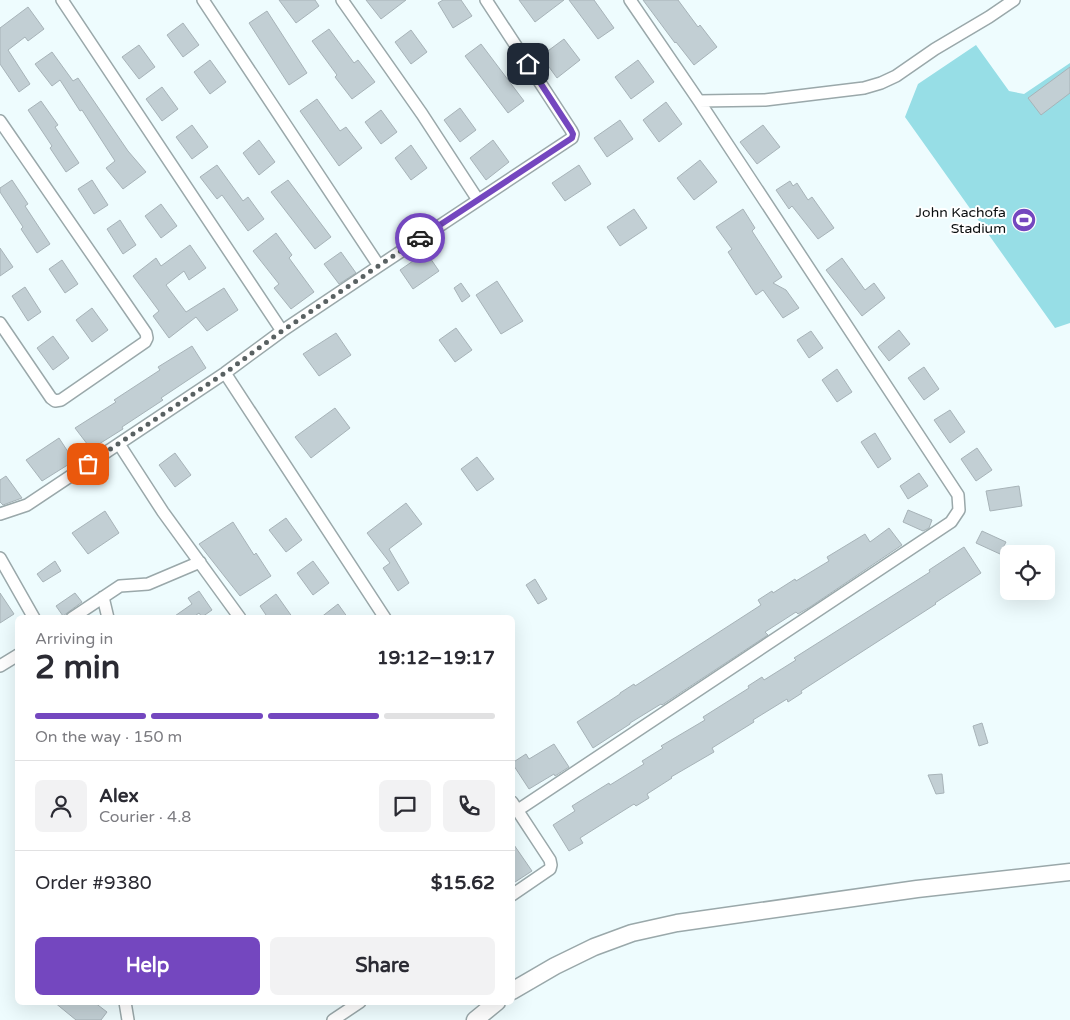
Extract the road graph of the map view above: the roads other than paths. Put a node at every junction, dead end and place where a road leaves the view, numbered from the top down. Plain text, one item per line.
1 (62, 0) edge
2 (203, 0) edge
3 (342, 0) edge
4 (486, 0) edge
5 (630, 0) edge
6 (1014, 0) edge
7 (699, 101) junction
8 (0, 121) edge
9 (478, 200) junction
10 (379, 266) junction
11 (0, 322) edge
12 (282, 331) junction
13 (225, 373) junction
14 (119, 444) junction
15 (0, 514) edge
16 (0, 558) edge
17 (200, 562) junction
18 (103, 597) junction
19 (32, 615) edge
20 (76, 615) edge
21 (107, 615) edge
22 (238, 615) edge
23 (383, 615) edge
24 (15, 656) edge
25 (0, 666) edge
26 (515, 806) edge
27 (1070, 872) edge
28 (515, 893) edge
29 (515, 989) edge
30 (126, 1005) edge
31 (356, 1005) edge
32 (494, 1005) edge
33 (128, 1020) edge
34 (333, 1020) edge
35 (476, 1020) edge

1 - 12 street
2 - 10 street
3 - 9 street
4 - 9 street
5 - 7 street
6 - 7 street
7 - 26 street
8 - 11 street
9 - 10 street
10 - 12 street
12 - 13 street
13 - 14 street
13 - 23 street
14 - 15 street
14 - 17 street
16 - 19 street
17 - 18 street
17 - 22 street
18 - 20 street
18 - 21 street
24 - 25 street
26 - 28 street
27 - 29 street
30 - 33 street
31 - 34 street
32 - 35 street

